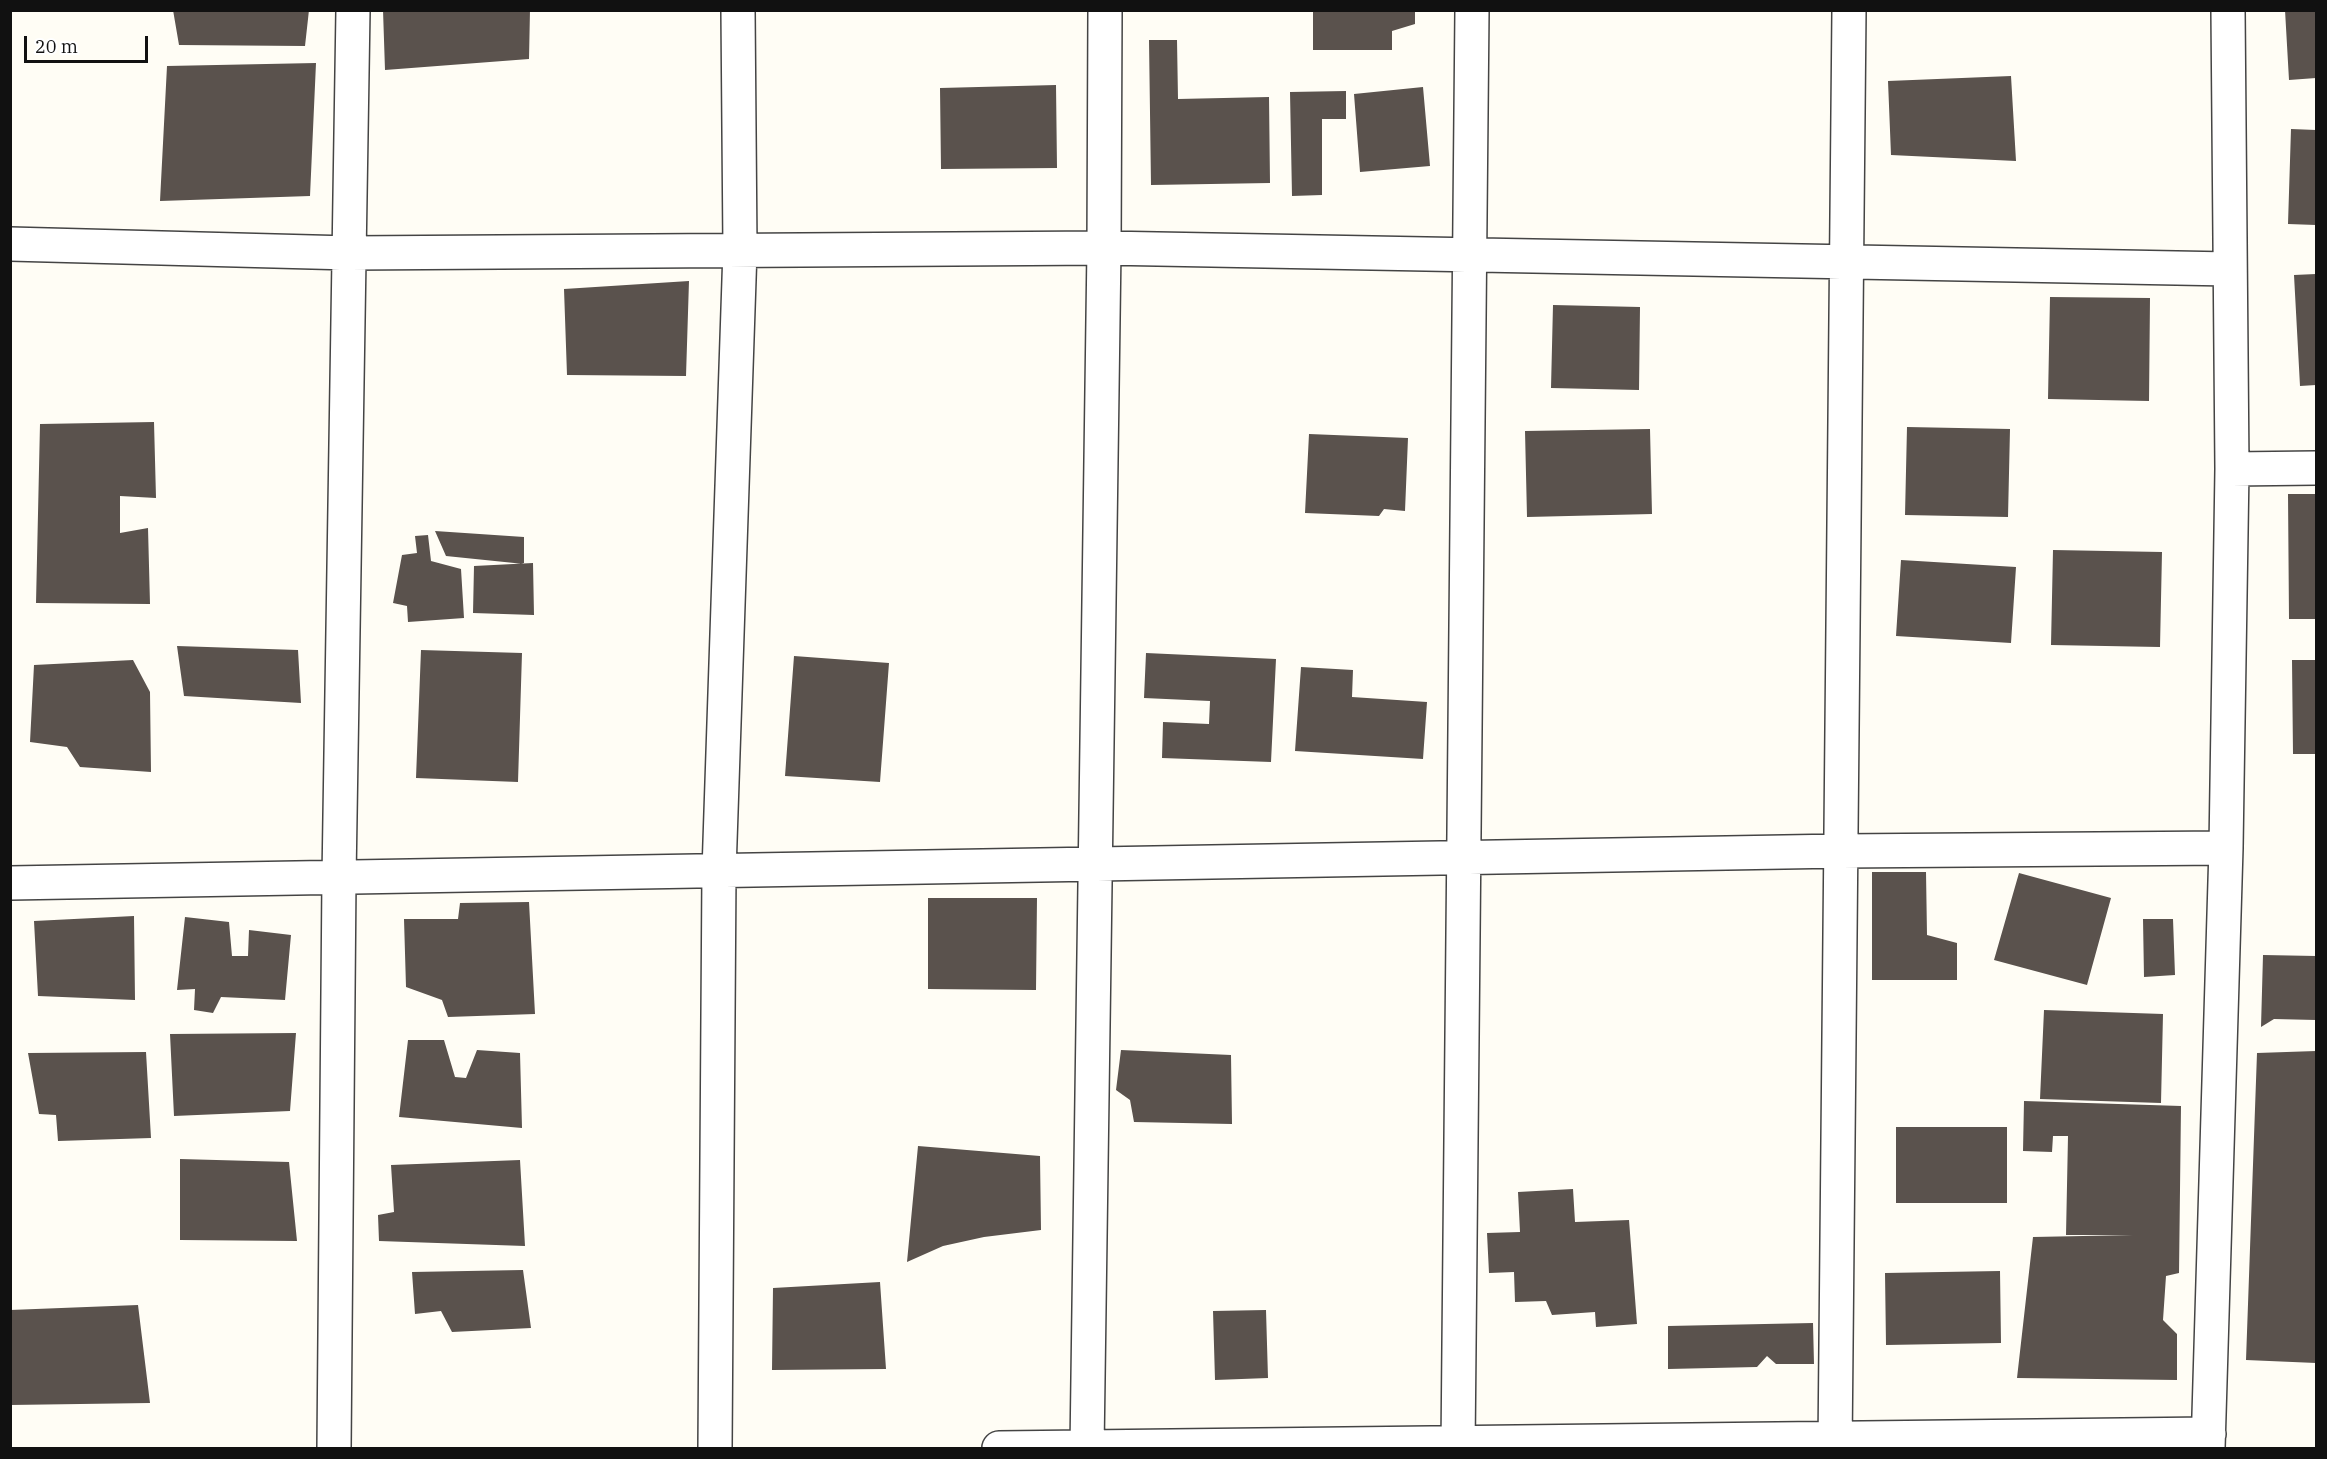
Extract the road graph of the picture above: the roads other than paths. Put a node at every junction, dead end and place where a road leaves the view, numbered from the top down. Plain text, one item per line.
1 (353, 10) edge
2 (738, 10) edge
3 (1105, 10) edge
4 (1472, 10) edge
5 (1849, 10) edge
6 (2228, 10) edge
7 (10, 243) edge
8 (1104, 248) junction
9 (740, 250) junction
10 (350, 253) junction
11 (1470, 256) junction
12 (1847, 262) junction
13 (2230, 269) junction
14 (2316, 468) edge
15 (2232, 469) junction
16 (2226, 848) junction
17 (1841, 851) junction
18 (1464, 857) junction
19 (1094, 864) junction
20 (719, 871) junction
21 (339, 878) junction
22 (10, 883) edge
23 (2209, 1441) edge
24 (1835, 1443) edge
25 (1458, 1446) edge
26 (1087, 1448) edge
27 (334, 1449) edge
28 (715, 1449) edge
29 (999, 1449) edge

1 - 10 street
2 - 9 street
3 - 8 street
4 - 11 street
5 - 12 street
6 - 13 street
7 - 10 street
8 - 9 street
8 - 11 street
8 - 19 street
9 - 10 street
9 - 20 street
10 - 21 street
11 - 12 street
11 - 18 street
12 - 13 street
12 - 17 street
13 - 15 street
14 - 15 street
15 - 16 street
16 - 17 street
16 - 23 street
17 - 18 street
17 - 24 street
18 - 19 street
18 - 25 street
19 - 20 street
19 - 26 street
20 - 21 street
20 - 28 street
21 - 22 street
21 - 27 street
23 - 24 street
24 - 25 street
25 - 26 street
26 - 29 street

